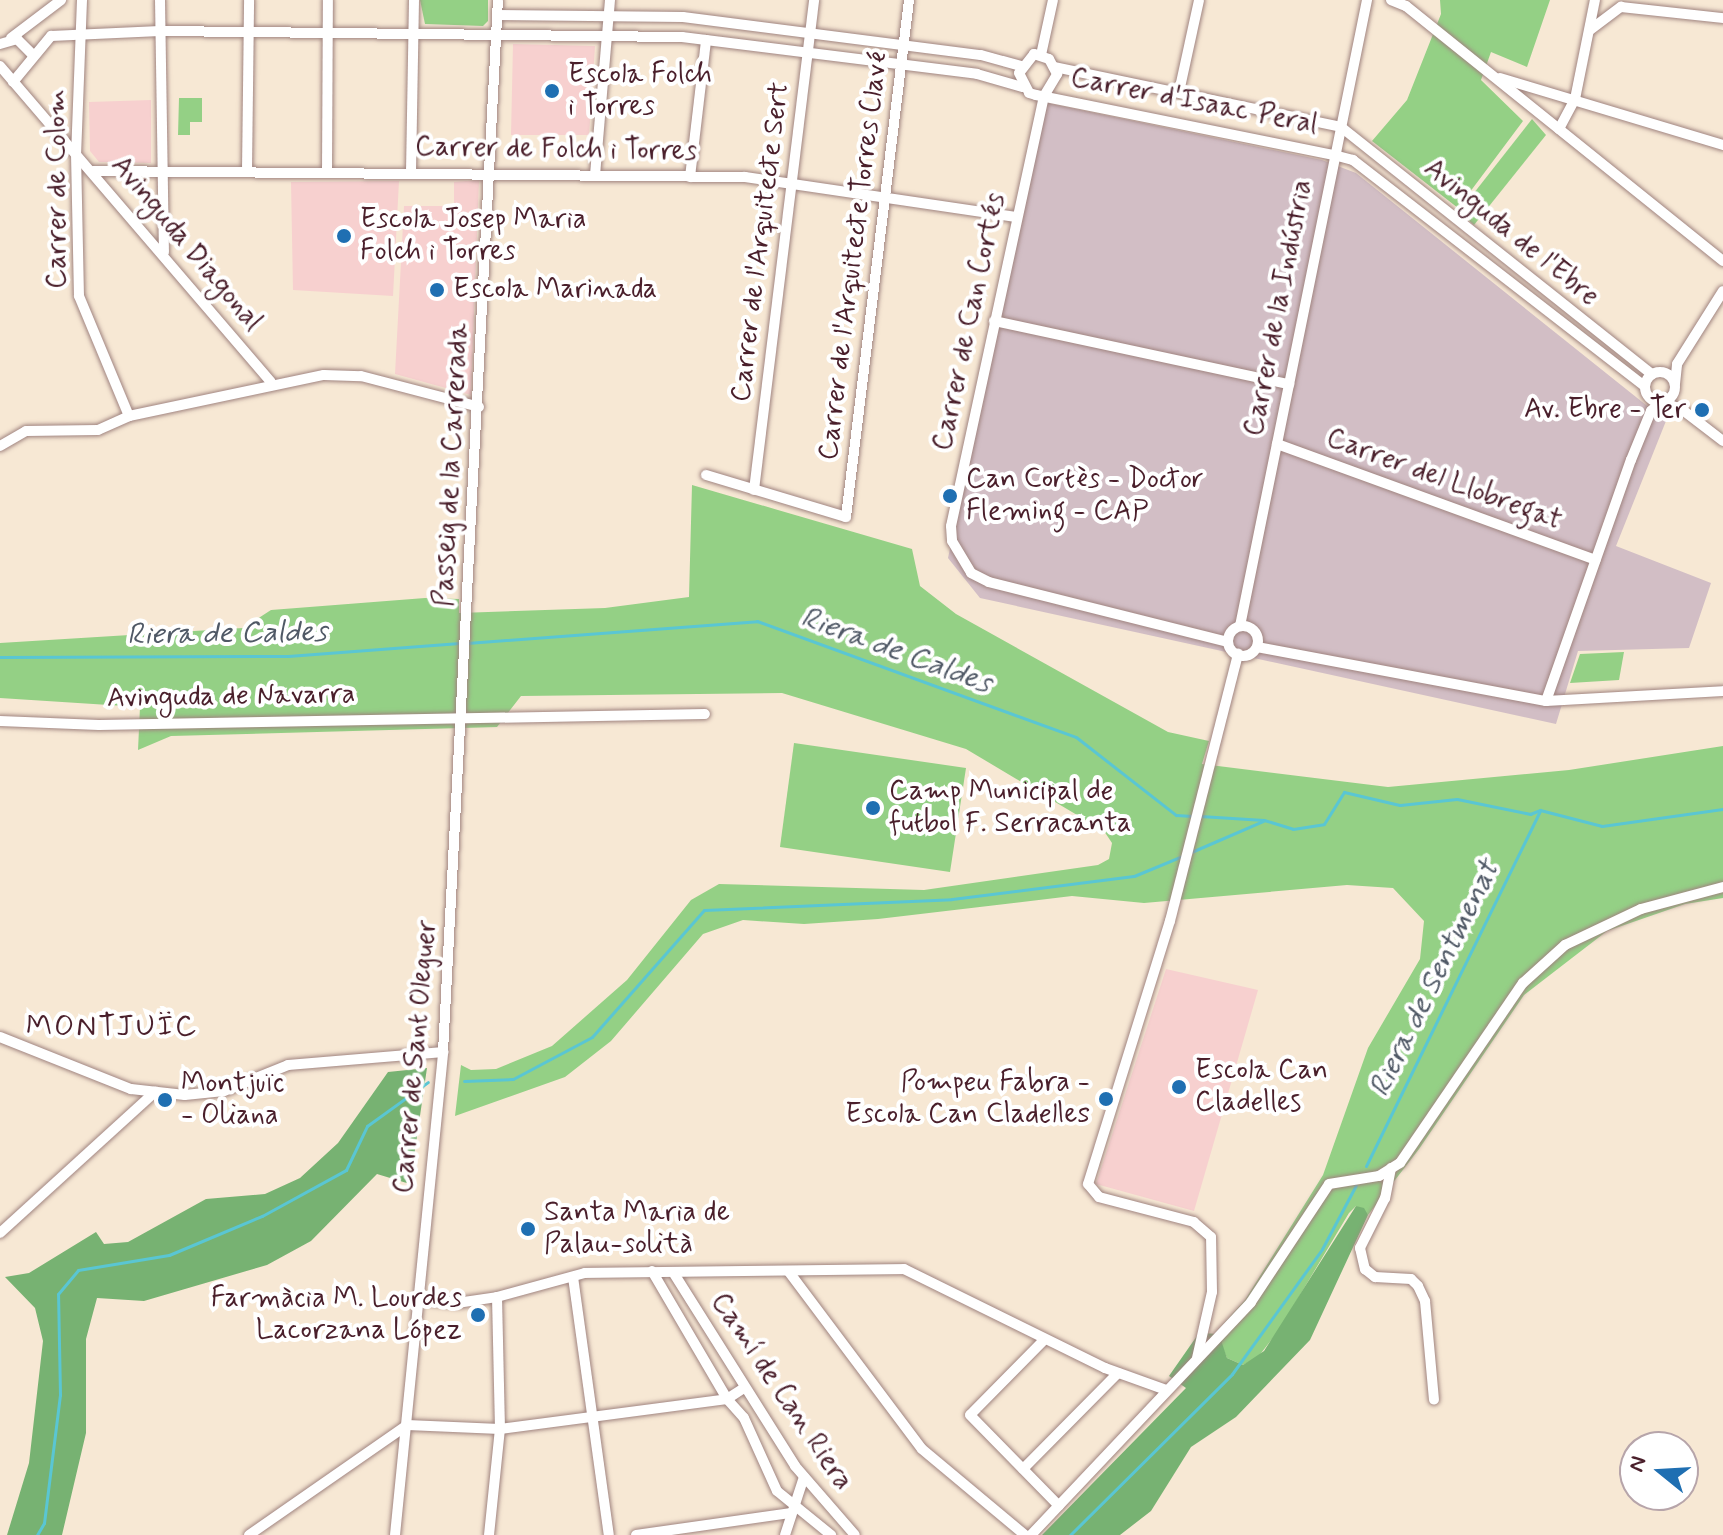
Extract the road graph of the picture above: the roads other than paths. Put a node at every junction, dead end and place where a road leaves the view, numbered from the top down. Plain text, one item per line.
1 (61, 0) edge
2 (82, 0) edge
3 (160, 0) edge
4 (249, 0) edge
5 (328, 0) edge
6 (414, 0) edge
7 (498, 0) edge
8 (610, 0) edge
9 (814, 0) edge
10 (909, 0) edge
11 (1053, 0) edge
12 (1199, 0) edge
13 (1367, 0) edge
14 (1391, 0) edge
15 (1595, 0) edge
16 (498, 15) junction
17 (608, 18) junction
18 (1723, 18) edge
19 (1590, 30) junction
20 (160, 31) junction
21 (84, 32) junction
22 (249, 33) junction
23 (328, 34) junction
24 (414, 34) junction
25 (810, 34) junction
26 (497, 36) junction
27 (607, 37) junction
28 (3, 40) edge
29 (706, 40) junction
30 (904, 47) junction
31 (32, 54) junction
32 (808, 55) junction
33 (1041, 55) junction
34 (902, 66) junction
35 (1021, 66) junction
36 (1054, 67) junction
37 (2, 72) edge
38 (1494, 77) junction
39 (13, 82) junction
40 (1022, 87) junction
41 (1179, 92) junction
42 (1044, 96) junction
43 (1575, 99) junction
44 (1341, 127) junction
45 (1559, 129) junction
46 (1723, 145) edge
47 (76, 154) junction
48 (1334, 155) junction
49 (161, 170) junction
50 (93, 171) junction
51 (247, 171) junction
52 (327, 172) junction
53 (411, 172) junction
54 (492, 172) junction
55 (595, 175) junction
56 (690, 177) junction
57 (792, 184) junction
58 (885, 198) junction
59 (1016, 217) junction
60 (164, 252) junction
61 (1723, 261) edge
62 (1723, 291) edge
63 (994, 321) junction
64 (1677, 364) junction
65 (1657, 373) junction
66 (271, 382) junction
67 (1289, 384) junction
68 (1644, 386) junction
69 (1674, 388) junction
70 (1656, 404) junction
71 (479, 407) junction
72 (1684, 411) junction
73 (129, 416) junction
74 (1723, 441) edge
75 (1277, 444) junction
76 (0, 446) edge
77 (706, 475) dead end
78 (754, 490) junction
79 (1596, 560) junction
80 (1240, 626) junction
81 (1228, 642) junction
82 (1257, 647) junction
83 (1238, 654) junction
84 (1723, 691) edge
85 (465, 693) joint
86 (1546, 701) junction
87 (705, 714) dead end
88 (463, 716) junction
89 (0, 721) edge
90 (1723, 887) edge
91 (0, 1037) edge
92 (443, 1052) junction
93 (155, 1092) junction
94 (1391, 1168) junction
95 (0, 1233) edge
96 (652, 1271) junction
97 (673, 1272) junction
98 (789, 1272) junction
99 (573, 1277) junction
100 (497, 1297) junction
101 (419, 1299) junction
102 (1044, 1340) junction
103 (1197, 1358) junction
104 (1118, 1373) junction
105 (744, 1388) junction
106 (1166, 1390) junction
107 (727, 1399) junction
108 (1434, 1400) dead end
109 (593, 1417) junction
110 (407, 1425) junction
111 (500, 1429) junction
112 (1023, 1469) junction
113 (804, 1477) junction
114 (1059, 1506) junction
115 (792, 1508) junction
116 (269, 1520) junction
117 (249, 1535) edge
118 (267, 1535) edge
119 (395, 1535) edge
120 (489, 1535) edge
121 (609, 1535) edge
122 (636, 1535) edge
123 (785, 1535) edge
124 (831, 1535) edge
125 (855, 1535) edge
126 (1025, 1535) edge
127 (1031, 1535) edge

1 - 28 street
2 - 21 street, Carrer de Colom
3 - 20 street
4 - 22 street
5 - 23 street
6 - 24 street
7 - 16 street, Passeig de la Carrerada
8 - 17 street
9 - 25 street, Carrer de l'Arquitecte Sert
10 - 30 street, Carrer de l'Arquitecte Torres Clavé
11 - 33 street
12 - 41 street
13 - 44 street, Carrer de la Indústria
14 - 38 street
15 - 19 street
16 - 17 street
16 - 26 street, Passeig de la Carrerada
17 - 25 street
17 - 27 street
18 - 19 street
19 - 43 street
20 - 21 street
20 - 22 street
20 - 49 street
21 - 31 street
21 - 47 street, Carrer de Colom
22 - 23 street
22 - 51 street
23 - 24 street
23 - 52 street
24 - 26 street
24 - 53 street
25 - 30 street
25 - 32 street, Carrer de l'Arquitecte Sert
26 - 27 street
26 - 54 street, Passeig de la Carrerada
27 - 29 street
27 - 55 street
28 - 31 street
29 - 32 street
29 - 56 street
30 - 34 street, Carrer de l'Arquitecte Torres Clavé
30 - 35 street
31 - 39 street
32 - 34 street
32 - 57 street, Carrer de l'Arquitecte Sert
33 - 35 street
33 - 36 street
34 - 40 street
34 - 58 street, Carrer de l'Arquitecte Torres Clavé
35 - 40 street
36 - 41 street, Carrer d'Isaac Peral
36 - 42 street
37 - 39 street, Avinguda Diagonal
38 - 43 street
38 - 45 street
39 - 47 street, Avinguda Diagonal
40 - 42 street
41 - 44 street, Carrer d'Isaac Peral
42 - 48 street, Carrer d'Isaac Peral
42 - 59 street, Carrer de Can Cortés
43 - 45 street
43 - 46 street
44 - 48 street, Carrer de la Indústria
44 - 65 street, Avinguda de l'Ebre
45 - 61 street
47 - 50 street, Avinguda Diagonal
47 - 73 street, Carrer de Colom
48 - 67 street, Carrer de la Indústria
48 - 68 street, Avinguda de l'Ebre
49 - 50 street, Carrer de Folch i Torres
49 - 51 street, Carrer de Folch i Torres
49 - 60 street
50 - 60 street, Avinguda Diagonal
51 - 52 street, Carrer de Folch i Torres
52 - 53 street, Carrer de Folch i Torres
53 - 54 street, Carrer de Folch i Torres
54 - 55 street, Carrer de Folch i Torres
54 - 71 street, Passeig de la Carrerada
55 - 56 street, Carrer de Folch i Torres
56 - 57 street, Carrer de Folch i Torres
57 - 58 street, Carrer de Folch i Torres
57 - 78 street, Carrer de l'Arquitecte Sert
58 - 59 street, Carrer de Folch i Torres
58 - 78 street, Carrer de l'Arquitecte Torres Clavé
59 - 63 street, Carrer de Can Cortés
60 - 66 street, Avinguda Diagonal
62 - 64 street
63 - 67 street
63 - 81 street, Carrer de Can Cortés
64 - 65 street
64 - 69 street
65 - 68 street
65 - 69 street, Avinguda de l'Ebre
66 - 71 street
66 - 73 street
67 - 75 street, Carrer de la Indústria
68 - 70 street, Avinguda de l'Ebre
69 - 70 street
69 - 72 street, Avinguda de l'Ebre
70 - 72 street, Avinguda de l'Ebre
70 - 79 street
71 - 85 street, Passeig de la Carrerada
72 - 74 street, Avinguda de l'Ebre
73 - 76 street
75 - 79 street, Carrer del Llobregat
75 - 80 street, Carrer de la Indústria
77 - 78 street
79 - 86 street
80 - 81 street
80 - 82 street
81 - 83 street
82 - 83 street
82 - 86 street
83 - 103 street
84 - 86 street
85 - 88 street, Carrer de Sant Oleguer
87 - 88 street, Avinguda de Navarra
88 - 89 street, Avinguda de Navarra
88 - 92 street, Carrer de Sant Oleguer
90 - 94 street
91 - 93 street
92 - 93 street
92 - 101 street, Carrer de Sant Oleguer
93 - 95 street
94 - 103 street
94 - 108 street
96 - 97 street
96 - 99 street
96 - 107 street, Camí de Can Riera
97 - 98 street
97 - 105 street, Camí de Can Riera
98 - 102 street
98 - 126 street
99 - 100 street
99 - 109 street
100 - 101 street
100 - 111 street
101 - 110 street, Carrer de Sant Oleguer
102 - 104 street
102 - 112 street
103 - 106 street
104 - 106 street
104 - 112 street
105 - 107 street
105 - 113 street, Camí de Can Riera
106 - 114 street
107 - 109 street
107 - 115 street, Camí de Can Riera
109 - 111 street
109 - 121 street
110 - 111 street
110 - 116 street
110 - 119 street, Carrer de Sant Oleguer
111 - 120 street
112 - 114 street
113 - 115 street
113 - 125 street, Camí de Can Riera
114 - 127 street
115 - 122 street
115 - 123 street
115 - 124 street, Camí de Can Riera
116 - 117 street
116 - 118 street

